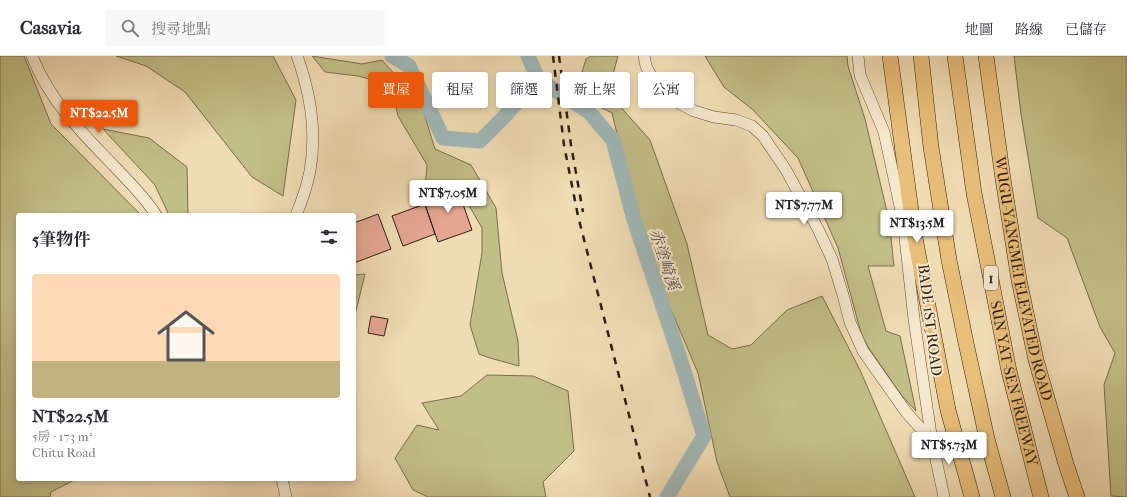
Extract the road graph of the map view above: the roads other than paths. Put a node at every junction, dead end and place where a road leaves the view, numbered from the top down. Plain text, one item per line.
1 (32, 56) edge
2 (297, 56) edge
3 (644, 56) edge
4 (858, 56) edge
5 (890, 56) edge
6 (921, 56) edge
7 (955, 56) edge
8 (986, 56) edge
9 (155, 213) edge
10 (297, 213) edge
11 (932, 441) junction
12 (282, 481) edge
13 (286, 497) edge
14 (944, 497) edge
15 (972, 497) edge
16 (1003, 497) edge
17 (1041, 497) edge
18 (1077, 497) edge

1 - 9 street
2 - 10 street
3 - 11 street
4 - 11 street, BADE 1ST ROAD
5 - 15 highway
6 - 16 highway
7 - 17 highway, SUN YAT-SEN FREEWAY / 1
8 - 18 highway, WUGU-YANGMEI ELEVATED ROAD / 1
11 - 14 street, BADE 1ST ROAD
12 - 13 street

